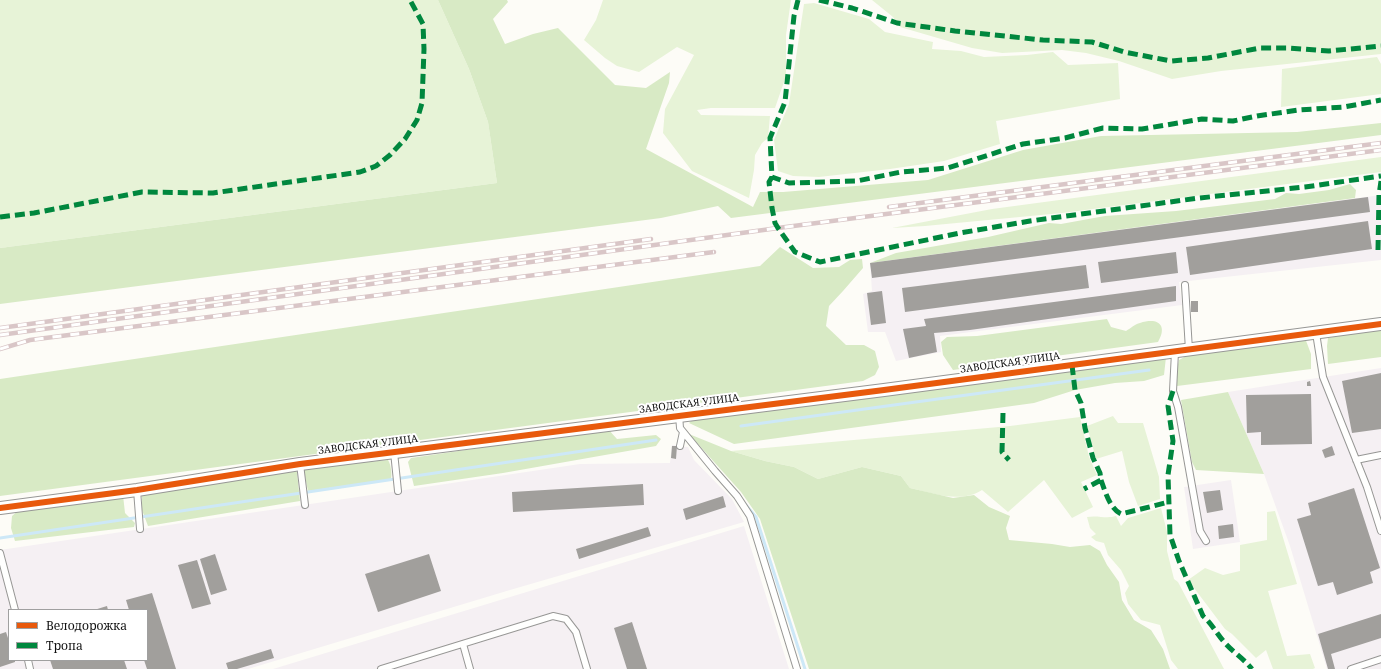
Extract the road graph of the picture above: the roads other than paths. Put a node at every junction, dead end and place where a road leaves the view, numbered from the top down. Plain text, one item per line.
1 (1185, 285) dead end
2 (1381, 324) edge
3 (1316, 333) junction
4 (1189, 350) junction
5 (1175, 352) junction
6 (679, 415) junction
7 (683, 432) junction
8 (680, 446) dead end
9 (394, 452) junction
10 (1381, 455) edge
11 (1356, 460) junction
12 (300, 464) junction
13 (137, 490) junction
14 (398, 491) dead end
15 (305, 505) dead end
16 (0, 508) edge
17 (140, 529) dead end
18 (1381, 531) edge
19 (1206, 541) dead end
20 (0, 553) edge
21 (15, 609) edge
22 (462, 644) junction
23 (1381, 659) edge
24 (381, 669) edge
25 (470, 669) edge
26 (587, 669) edge
27 (797, 669) edge
28 (1351, 669) edge

1 - 4 lane
2 - 3 street, ЗАВОДСКАЯ УЛИЦА
3 - 4 street, ЗАВОДСКАЯ УЛИЦА
3 - 11 lane
4 - 5 street, ЗАВОДСКАЯ УЛИЦА
5 - 6 street, ЗАВОДСКАЯ УЛИЦА
5 - 19 lane
6 - 7 lane
6 - 9 street, ЗАВОДСКАЯ УЛИЦА
7 - 8 lane
7 - 27 lane
9 - 12 street, ЗАВОДСКАЯ УЛИЦА
9 - 14 lane
10 - 11 lane
11 - 18 lane
12 - 13 street, ЗАВОДСКАЯ УЛИЦА
12 - 15 lane
13 - 16 street, ЗАВОДСКАЯ УЛИЦА
13 - 17 lane
20 - 21 lane
22 - 24 lane
22 - 25 lane
22 - 26 lane
23 - 28 lane

